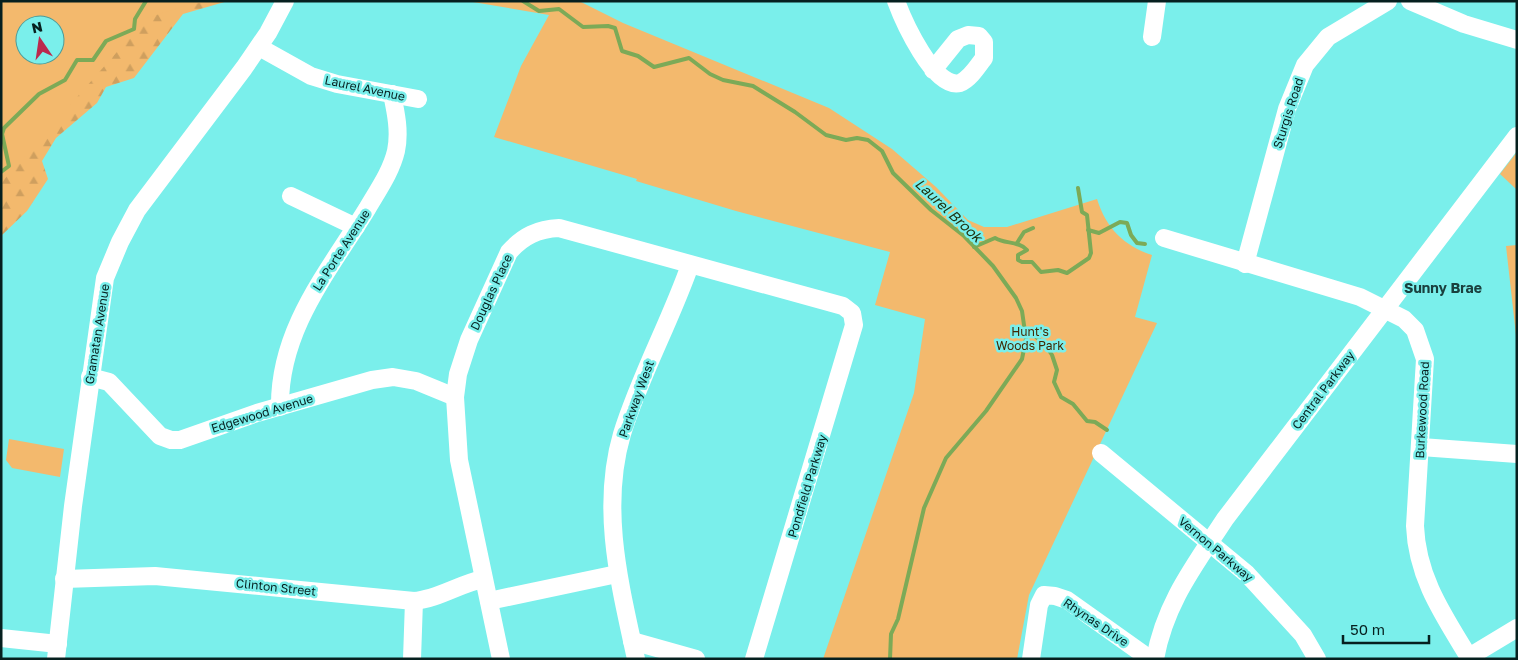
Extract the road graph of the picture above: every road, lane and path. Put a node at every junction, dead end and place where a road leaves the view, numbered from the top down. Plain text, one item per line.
1 (285, 1) edge
2 (896, 1) edge
3 (1158, 1) edge
4 (1388, 1) edge
5 (1410, 1) edge
6 (1152, 37) dead end
7 (1517, 40) edge
8 (259, 47) junction
9 (933, 70) dead end
10 (392, 94) junction
11 (418, 99) dead end
12 (1517, 136) edge
13 (291, 196) dead end
14 (356, 227) junction
15 (1164, 238) dead end
16 (1245, 264) junction
17 (690, 265) junction
18 (1383, 309) junction
19 (852, 313) joint
20 (90, 378) junction
21 (455, 398) junction
22 (280, 407) junction
23 (1421, 447) junction
24 (1101, 453) dead end
25 (1517, 454) edge
26 (1209, 543) junction
27 (617, 574) junction
28 (64, 579) junction
29 (483, 579) junction
30 (414, 602) junction
31 (488, 602) junction
32 (1517, 628) edge
33 (1, 638) edge
34 (632, 641) junction
35 (57, 652) edge
36 (1470, 658) edge
37 (412, 659) edge
38 (501, 659) edge
39 (636, 659) edge
40 (696, 659) edge
41 (754, 659) edge
42 (1031, 659) edge
43 (1150, 659) edge
44 (1155, 659) edge
45 (1317, 659) edge

1 - 8 street, Gramatan Avenue
2 - 9 street
3 - 6 street
4 - 16 street, Sturgis Road
5 - 7 street
8 - 10 street, Laurel Avenue
8 - 20 street, Gramatan Avenue
10 - 11 street, Laurel Avenue
10 - 14 street, La Porte Avenue
12 - 18 street, Central Parkway
13 - 14 street
14 - 22 street, La Porte Avenue
15 - 16 street, Burkewood Road
16 - 18 street, Burkewood Road
17 - 19 street, Douglas Place
17 - 21 street, Douglas Place
17 - 27 street, Parkway West
18 - 23 street, Burkewood Road
18 - 26 street, Central Parkway
19 - 41 street, Pondfield Parkway
20 - 22 street, Edgewood Avenue
20 - 28 street, Gramatan Avenue
21 - 22 street, Edgewood Avenue
21 - 29 street, Douglas Place
23 - 25 street
23 - 36 street, Burkewood Road
24 - 26 street, Vernon Parkway
26 - 44 street, Central Parkway
26 - 45 street, Vernon Parkway
27 - 31 street
27 - 34 street, Parkway West
28 - 30 street, Clinton Street
28 - 35 street, Gramatan Avenue
29 - 30 street, Clinton Street
29 - 31 street, Douglas Place
30 - 37 street
31 - 38 street, Douglas Place
32 - 36 street
33 - 35 street
34 - 39 street, Parkway West
34 - 40 street
42 - 43 street, Rhynas Drive

